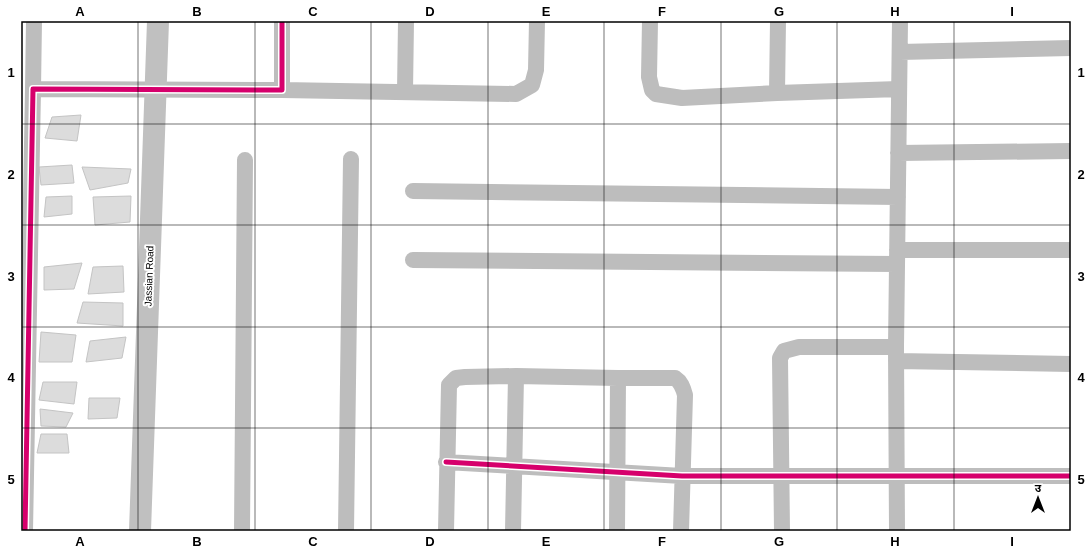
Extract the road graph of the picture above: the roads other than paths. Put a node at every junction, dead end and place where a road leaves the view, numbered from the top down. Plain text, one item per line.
1 (34, 21) edge
2 (158, 21) edge
3 (282, 21) edge
4 (406, 21) edge
5 (537, 21) edge
6 (650, 21) edge
7 (778, 21) edge
8 (900, 21) edge
9 (1071, 48) edge
10 (900, 52) junction
11 (33, 89) junction
12 (899, 89) junction
13 (156, 90) junction
14 (282, 90) junction
15 (405, 92) junction
16 (776, 93) junction
17 (1071, 151) edge
18 (898, 153) junction
19 (351, 159) dead end
20 (245, 160) dead end
21 (413, 192) dead end
22 (898, 197) junction
23 (1071, 250) edge
24 (897, 257) junction
25 (413, 260) dead end
26 (896, 354) junction
27 (1071, 364) edge
28 (516, 376) junction
29 (618, 378) junction
30 (446, 462) junction
31 (515, 466) junction
32 (618, 472) junction
33 (682, 476) junction
34 (782, 476) junction
35 (897, 476) junction
36 (1071, 476) edge
37 (25, 531) edge
38 (140, 531) edge
39 (242, 531) edge
40 (346, 531) edge
41 (446, 531) edge
42 (513, 531) edge
43 (617, 531) edge
44 (681, 531) edge
45 (782, 531) edge
46 (897, 531) edge

1 - 11 street
2 - 13 street, Jassian Road
3 - 14 street
4 - 15 street
5 - 15 street
6 - 16 street
7 - 16 street
8 - 10 street
9 - 10 street
10 - 12 street
11 - 13 street
11 - 37 street
12 - 16 street
12 - 18 street
13 - 14 street
13 - 38 street, Jassian Road
14 - 15 street
17 - 18 street
18 - 22 street
19 - 40 street
20 - 39 street
21 - 22 street
22 - 24 street
23 - 24 street
24 - 25 street
24 - 26 street
26 - 27 street
26 - 34 street
26 - 35 street
28 - 29 street
28 - 30 street
28 - 31 street
29 - 32 street
29 - 33 street
30 - 31 street
30 - 41 street
31 - 32 street
31 - 42 street
32 - 33 street
32 - 43 street
33 - 34 street
33 - 44 street
34 - 35 street
34 - 45 street
35 - 36 street
35 - 46 street

